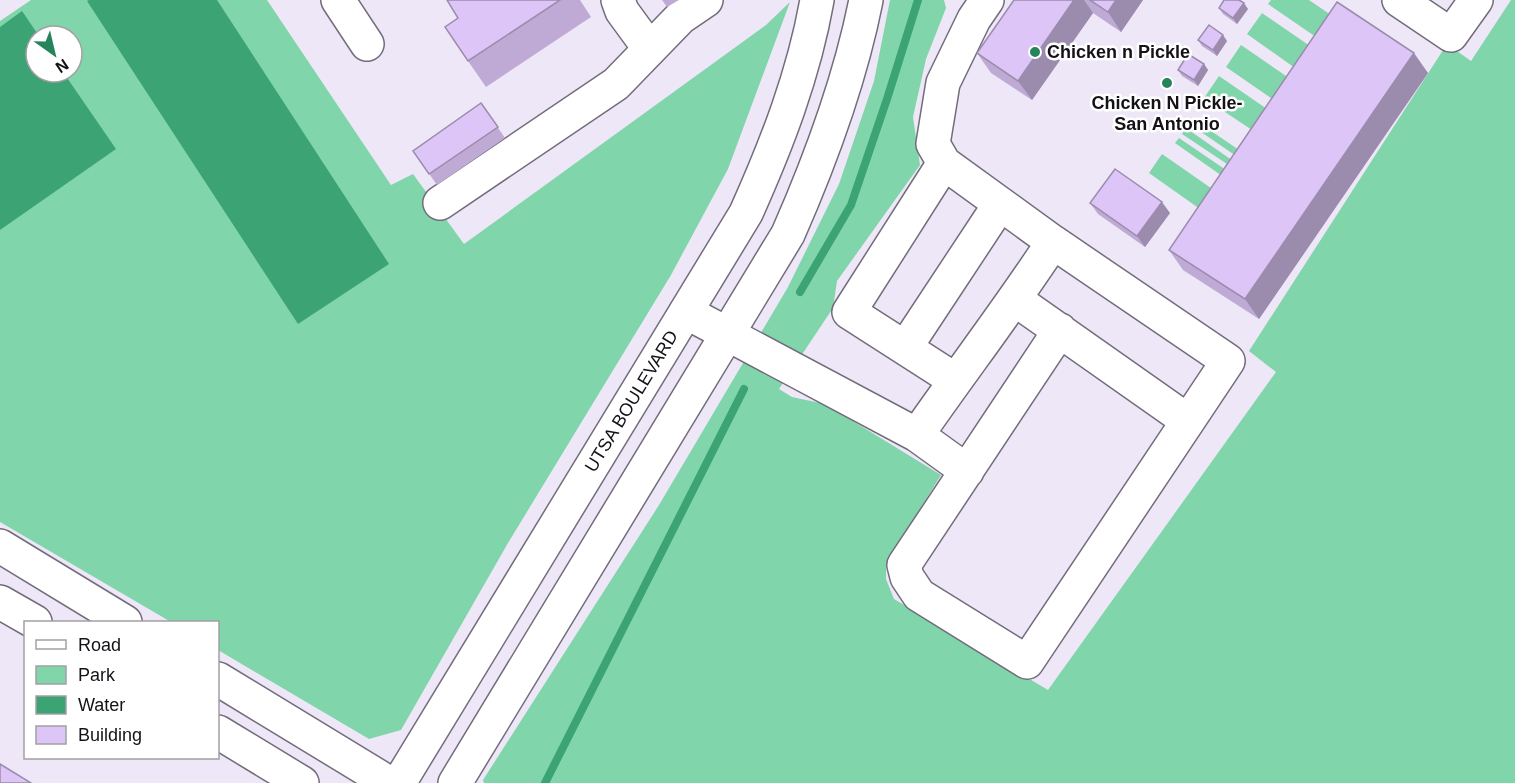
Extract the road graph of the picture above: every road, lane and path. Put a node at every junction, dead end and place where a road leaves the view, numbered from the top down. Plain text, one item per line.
1 (338, 0) edge
2 (618, 0) edge
3 (706, 0) edge
4 (817, 0) edge
5 (866, 0) edge
6 (987, 0) edge
7 (1399, 0) edge
8 (1476, 0) edge
9 (367, 44) dead end
10 (649, 48) junction
11 (944, 163) junction
12 (440, 203) dead end
13 (1000, 204) junction
14 (1053, 242) junction
15 (1016, 300) junction
16 (686, 312) junction
17 (1060, 330) junction
18 (728, 334) junction
19 (905, 348) junction
20 (955, 380) junction
21 (1188, 421) junction
22 (918, 435) junction
23 (967, 471) junction
24 (0, 546) edge
25 (0, 602) edge
26 (33, 621) edge
27 (123, 621) edge
28 (219, 680) edge
29 (219, 733) edge
30 (302, 783) edge
31 (389, 783) edge
32 (399, 783) edge
33 (455, 783) edge

1 - 9 main road
2 - 10 main road
3 - 10 main road
4 - 16 main road, UTSA BOULEVARD
5 - 18 main road
6 - 11 main road
7 - 8 main road
10 - 12 main road
11 - 13 main road
11 - 19 main road
13 - 14 main road
13 - 19 main road
14 - 15 main road
14 - 21 main road
15 - 17 main road
15 - 20 main road
16 - 18 main road
16 - 32 main road, UTSA BOULEVARD
17 - 21 main road
17 - 23 main road
18 - 22 main road
18 - 33 main road
19 - 20 main road
20 - 22 main road
21 - 23 main road
22 - 23 main road
24 - 27 main road
25 - 26 main road
28 - 31 main road
29 - 30 main road

